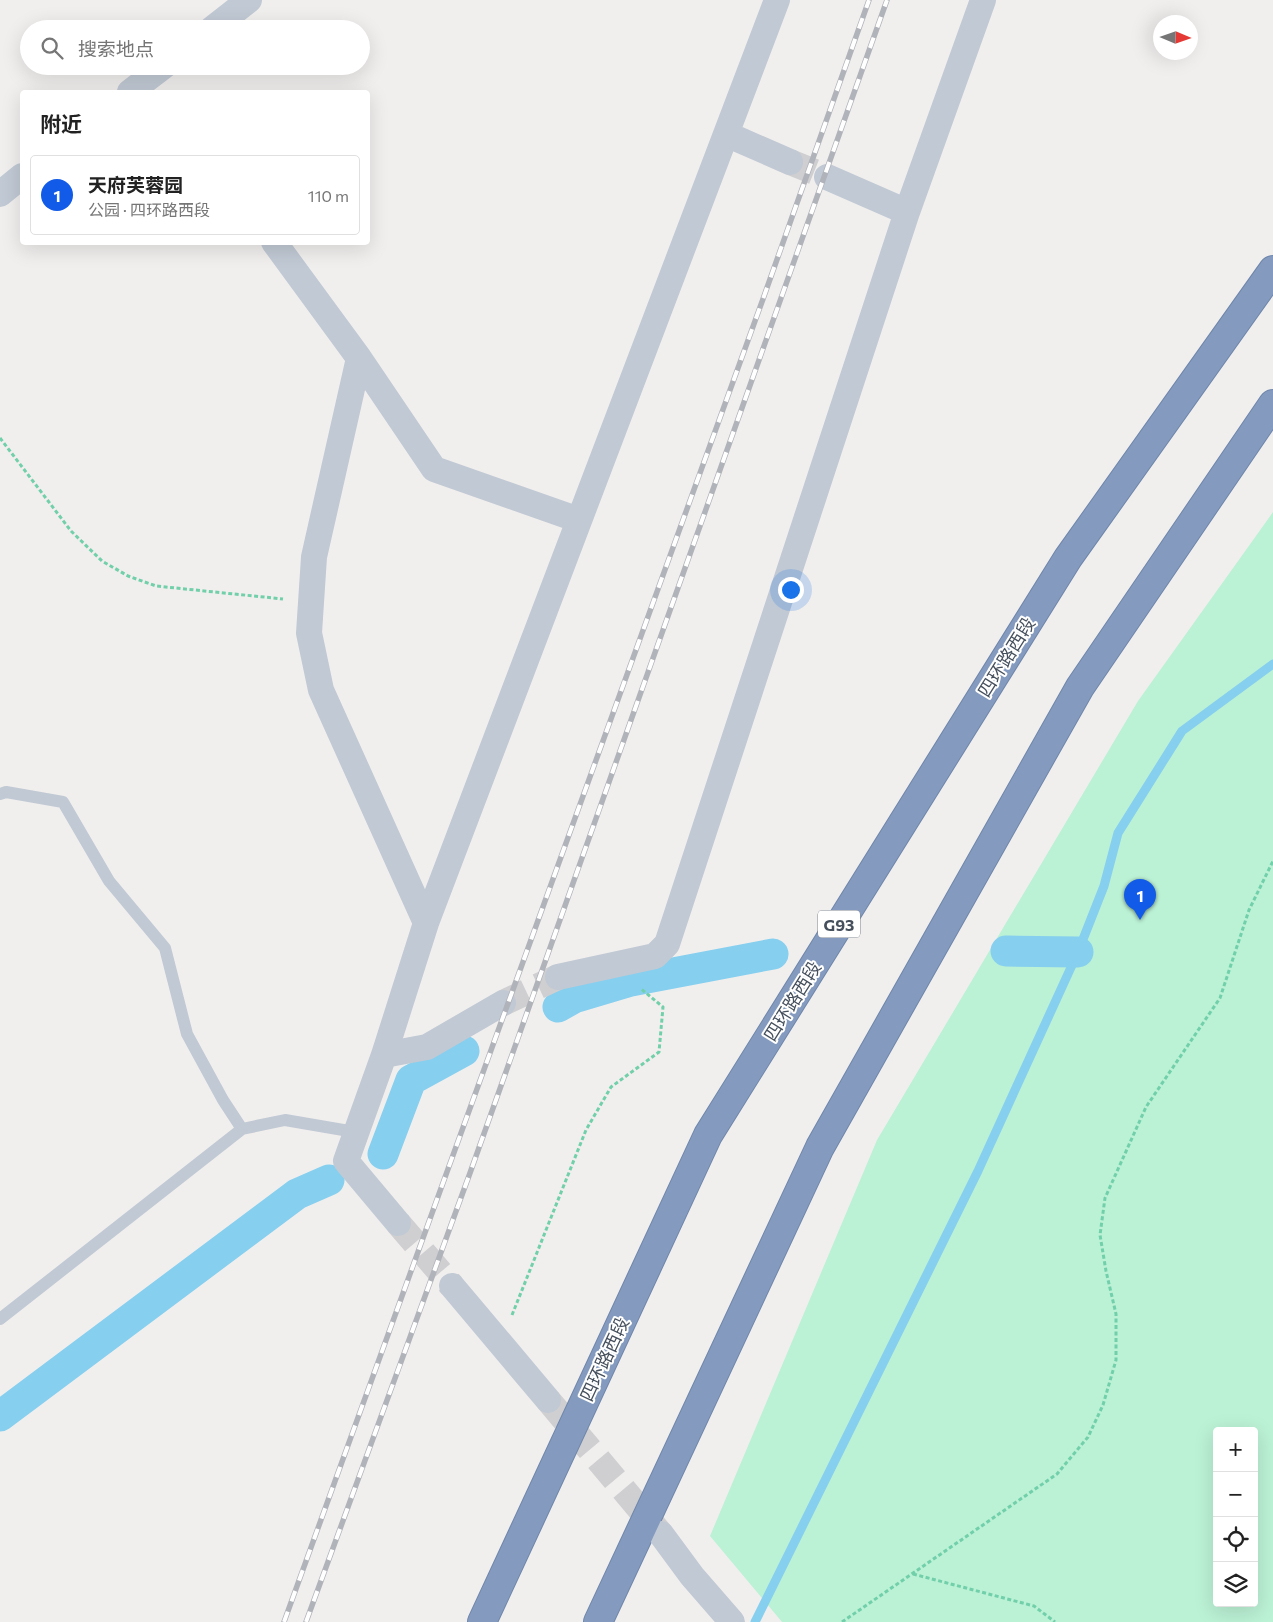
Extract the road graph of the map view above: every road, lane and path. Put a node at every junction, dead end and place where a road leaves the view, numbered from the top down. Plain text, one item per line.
1 (249, 0) edge
2 (777, 0) edge
3 (983, 0) edge
4 (223, 20) edge
5 (726, 134) junction
6 (790, 162) tunnel mouth
7 (827, 177) tunnel mouth
8 (20, 178) edge
9 (0, 194) edge
10 (907, 212) junction
11 (276, 245) edge
12 (1273, 270) edge
13 (360, 358) junction
14 (1273, 404) edge
15 (0, 438) edge
16 (579, 520) junction
17 (311, 602) junction
18 (0, 794) edge
19 (1273, 861) edge
20 (426, 923) junction
21 (645, 958) junction
22 (558, 976) tunnel mouth
23 (503, 1003) tunnel mouth
24 (384, 1055) junction
25 (242, 1129) junction
26 (355, 1132) junction
27 (398, 1222) tunnel mouth
28 (452, 1286) tunnel mouth
29 (0, 1319) edge
30 (498, 1342) junction
31 (548, 1400) tunnel mouth
32 (661, 1534) tunnel mouth
33 (912, 1574) junction
34 (482, 1622) edge
35 (598, 1622) edge
36 (732, 1622) edge
37 (842, 1622) edge
38 (1055, 1622) edge

1 - 4 street
2 - 5 street
3 - 10 street
5 - 6 street
5 - 16 street
7 - 10 street
8 - 9 street
10 - 21 street
11 - 13 street
12 - 34 highway, 四环路西段 / G93
13 - 16 street
13 - 17 street
14 - 35 highway
15 - 17 path
16 - 20 street
17 - 20 street
18 - 25 lane
19 - 33 path
20 - 24 street
21 - 22 street
21 - 30 path
23 - 24 street
24 - 26 street
25 - 26 lane
25 - 29 lane
26 - 27 street
28 - 30 street
30 - 31 street
32 - 36 street
33 - 37 path
33 - 38 path

